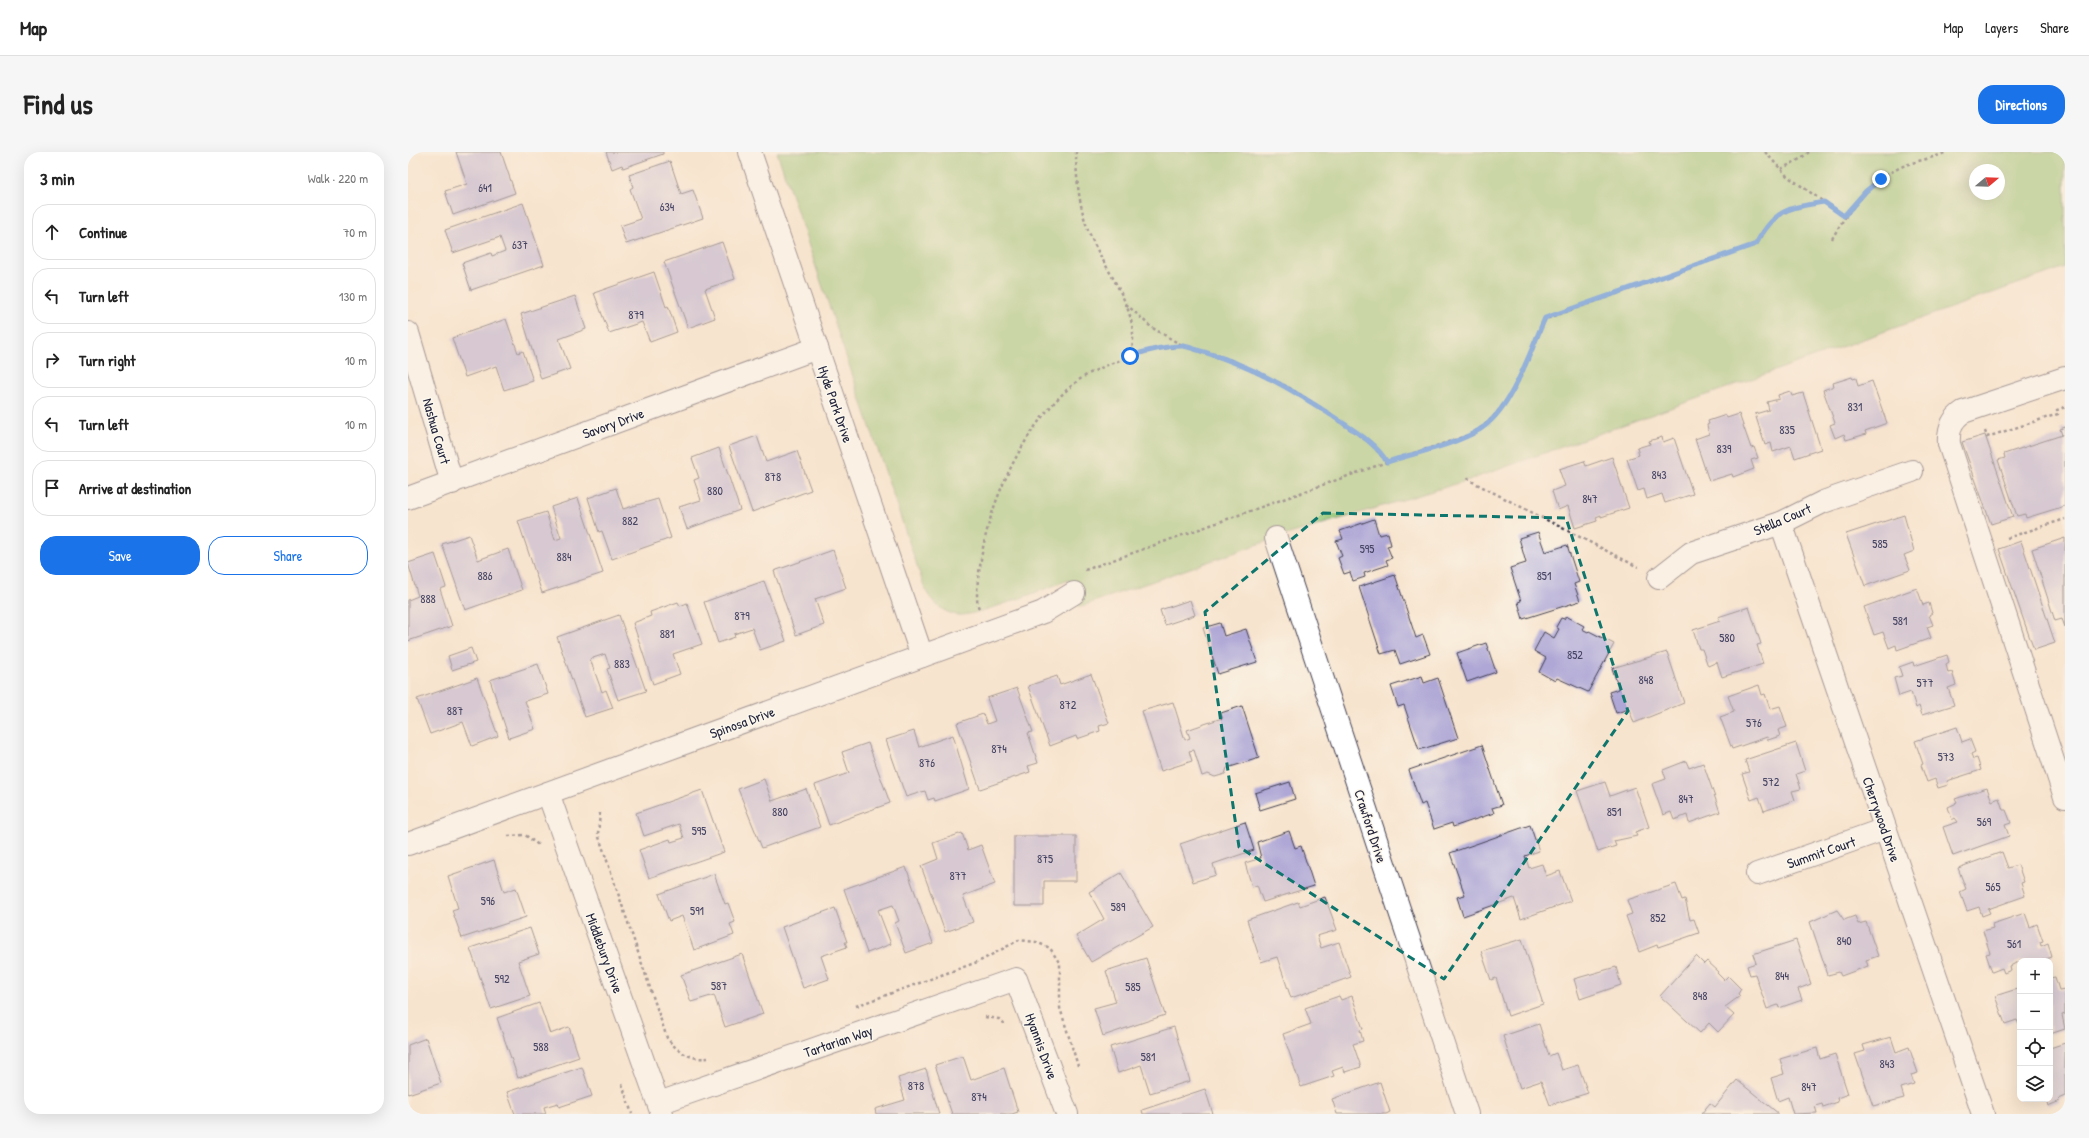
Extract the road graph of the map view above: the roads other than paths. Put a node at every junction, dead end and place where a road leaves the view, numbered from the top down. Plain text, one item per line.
1 (750, 152) edge
2 (408, 333) edge
3 (817, 348) junction
4 (2065, 378) edge
5 (1912, 471) dead end
6 (452, 483) junction
7 (408, 498) edge
8 (1781, 523) junction
9 (1276, 538) dead end
10 (1659, 578) dead end
11 (1074, 593) dead end
12 (922, 656) junction
13 (548, 793) junction
14 (2065, 797) edge
15 (1885, 829) junction
16 (408, 844) edge
17 (1756, 874) dead end
18 (1016, 979) joint
19 (661, 1108) edge
20 (1067, 1114) edge
21 (1467, 1114) edge
22 (1983, 1114) edge

1 - 3 street, Hyde Park Drive
2 - 6 street, Nashua Court
3 - 6 street, Savory Drive
3 - 12 street, Hyde Park Drive
4 - 14 street
5 - 8 street, Stella Court
6 - 7 street, Savory Drive
8 - 10 street, Stella Court
8 - 15 street, Cherrywood Drive
9 - 21 street, Crawford Drive
11 - 12 street, Spinosa Drive
12 - 13 street, Spinosa Drive
13 - 16 street, Spinosa Drive
13 - 19 street, Middlebury Drive
15 - 17 street, Summit Court
15 - 22 street, Cherrywood Drive
18 - 19 street, Tartarian Way
18 - 20 street, Hyannis Drive

